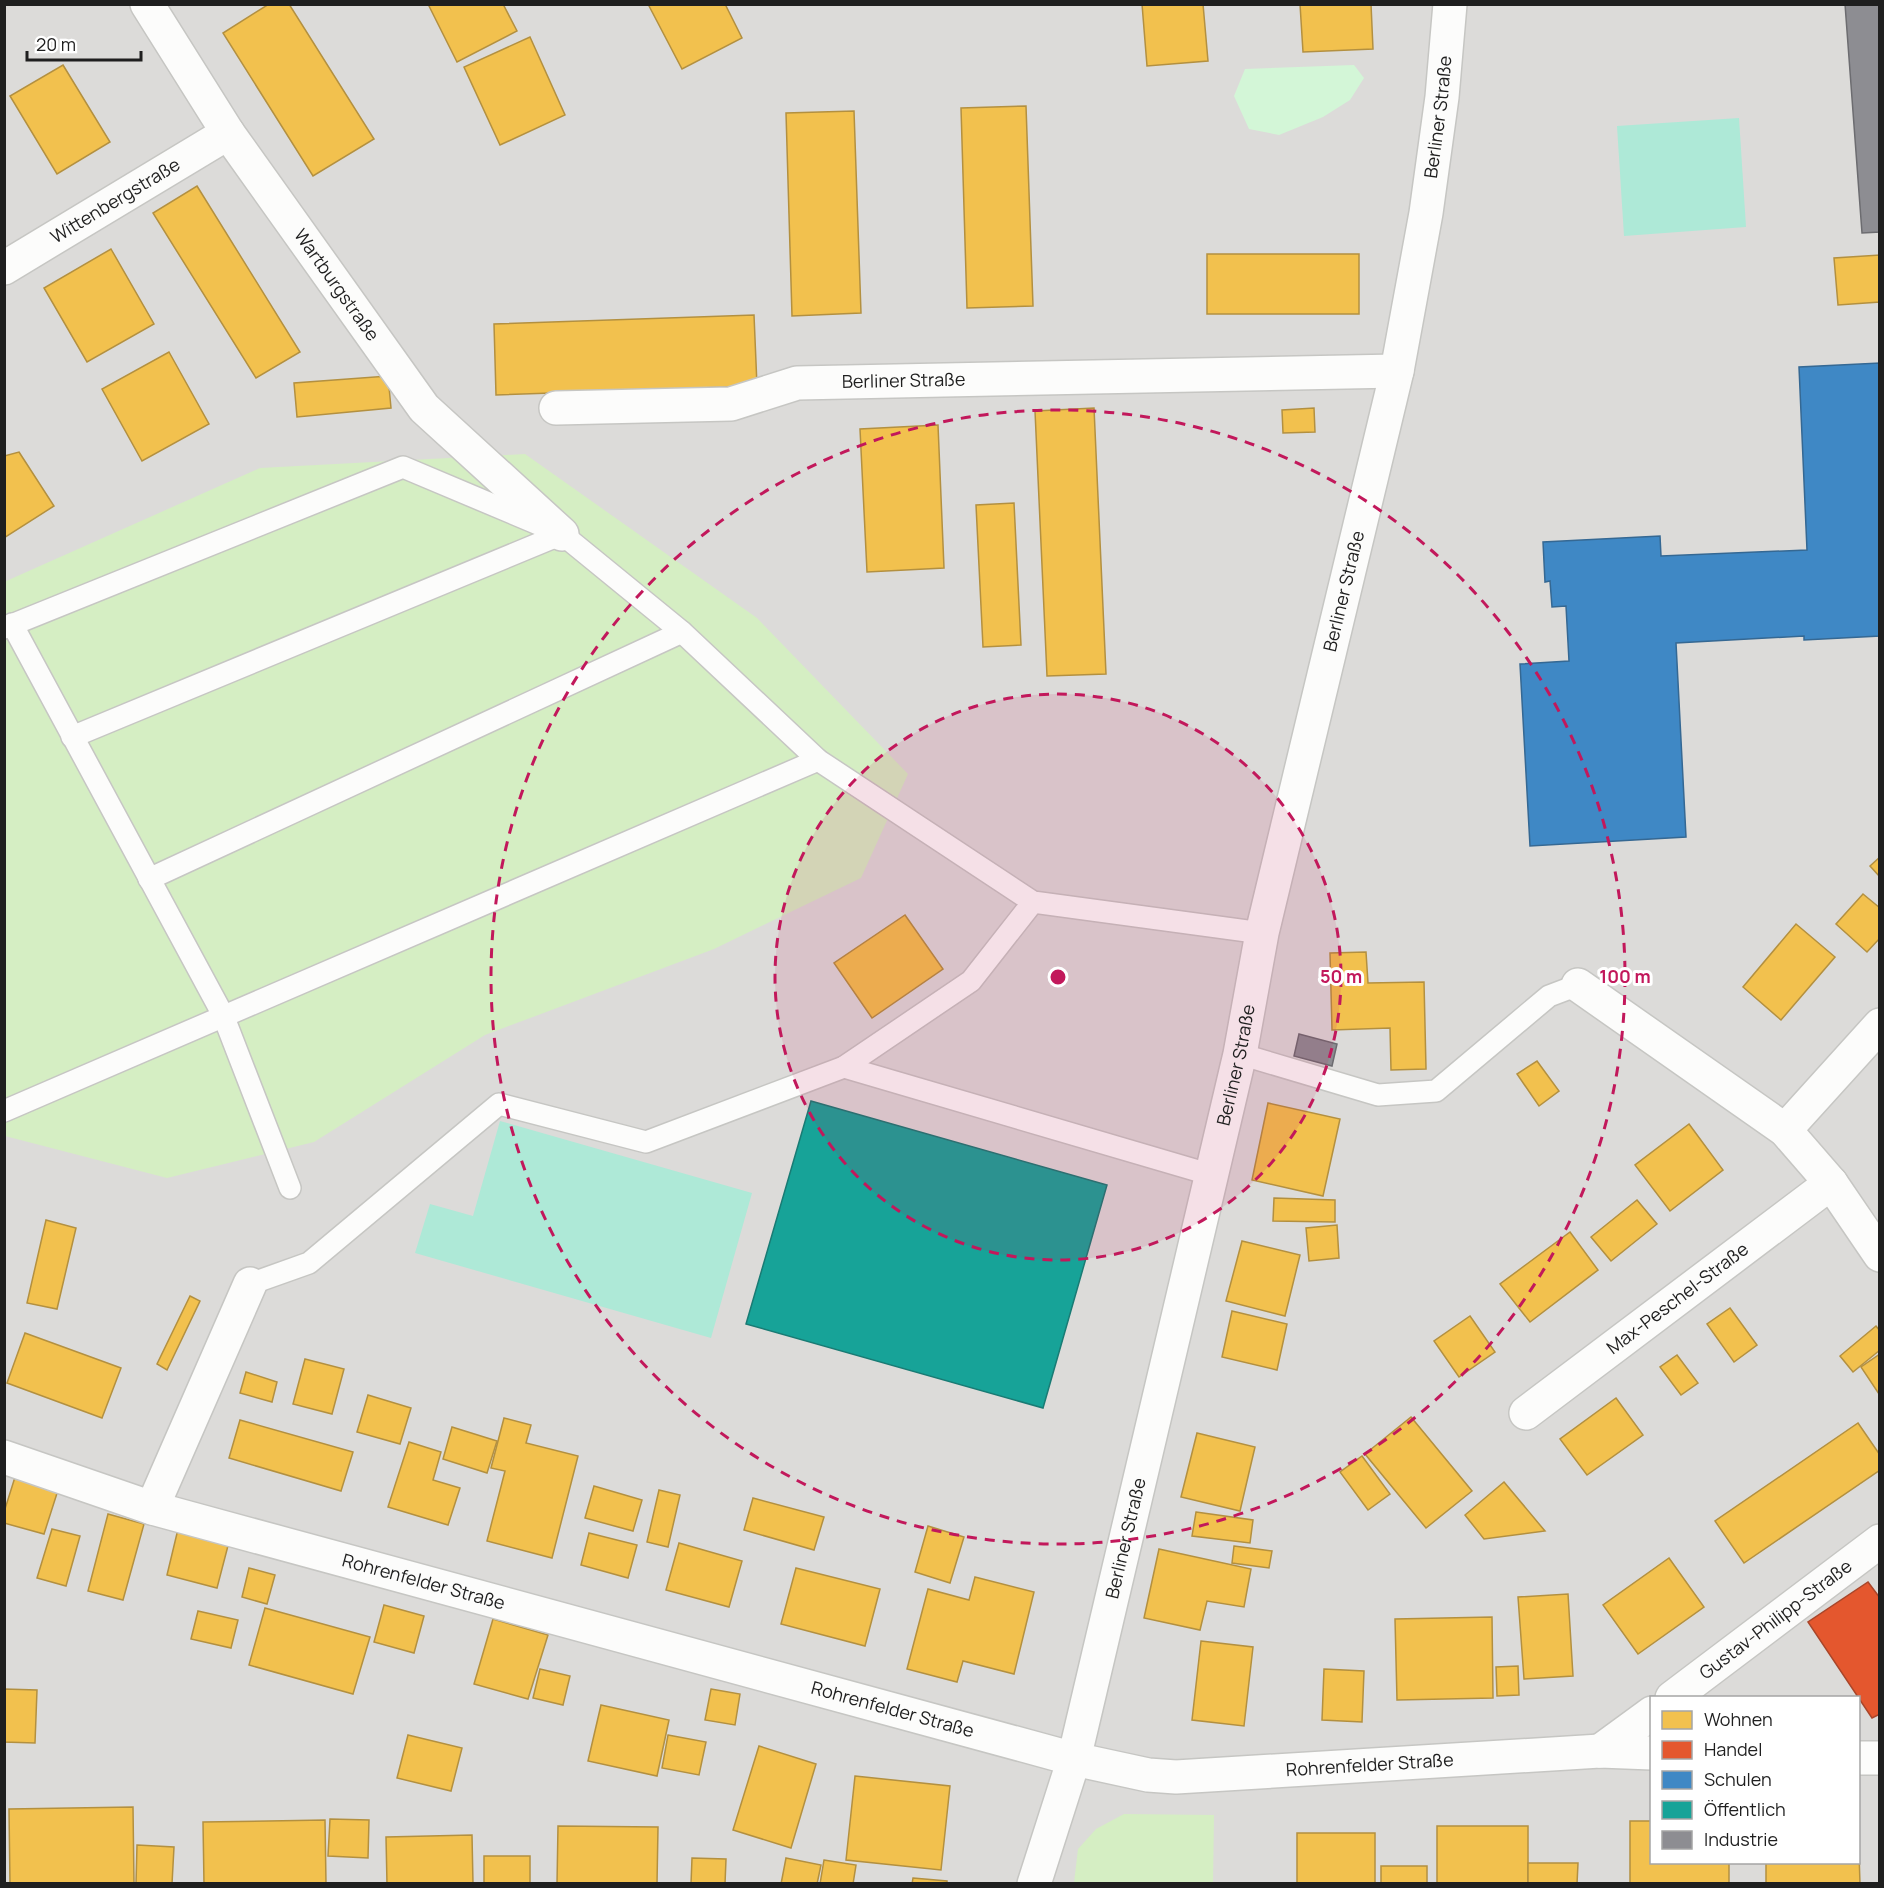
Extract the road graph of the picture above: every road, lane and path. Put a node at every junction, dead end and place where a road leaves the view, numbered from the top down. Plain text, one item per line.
1 (147, 4) edge
2 (1450, 4) edge
3 (228, 133) junction
4 (4, 268) edge
5 (1397, 370) junction
6 (556, 408) dead end
7 (562, 534) junction
8 (8, 626) edge
9 (682, 632) junction
10 (72, 737) junction
11 (818, 760) junction
12 (149, 879) junction
13 (1033, 902) junction
14 (1262, 933) junction
15 (1578, 985) joint
16 (223, 1015) junction
17 (1880, 1025) edge
18 (1240, 1054) junction
19 (844, 1067) junction
20 (4, 1111) edge
21 (1785, 1131) junction
22 (1212, 1175) junction
23 (1831, 1183) junction
24 (290, 1188) dead end
25 (1880, 1255) edge
26 (250, 1284) joint
27 (1526, 1413) dead end
28 (4, 1457) edge
29 (152, 1508) junction
30 (1880, 1541) edge
31 (1675, 1696) edge
32 (1650, 1714) edge
33 (1600, 1751) junction
34 (1650, 1753) edge
35 (1860, 1758) edge
36 (1880, 1758) edge
37 (1074, 1759) junction
38 (1034, 1884) edge

1 - 3 street, Wartburgstraße
2 - 5 street, Berliner Straße
3 - 4 street, Wittenbergstraße
3 - 7 street, Wartburgstraße
5 - 6 street, Berliner Straße
5 - 14 street, Berliner Straße
7 - 8 lane
7 - 9 lane
7 - 10 lane
8 - 10 lane
9 - 11 lane
9 - 12 lane
10 - 12 lane
11 - 13 lane
11 - 16 lane
12 - 16 lane
13 - 14 lane
13 - 19 lane
14 - 18 street, Berliner Straße
15 - 18 lane
15 - 21 street
16 - 20 lane
16 - 24 lane
17 - 21 street
18 - 22 street, Berliner Straße
19 - 22 lane
19 - 26 lane
21 - 23 street
22 - 37 street, Berliner Straße
23 - 25 street
23 - 27 street, Max-Peschel-Straße
26 - 29 street
28 - 29 street, Rohrenfelder Straße
29 - 37 street, Rohrenfelder Straße
30 - 31 street, Gustav-Philipp-Straße
32 - 33 street
33 - 34 street, Rohrenfelder Straße
33 - 37 street, Rohrenfelder Straße
35 - 36 street
37 - 38 street, Berliner Straße

